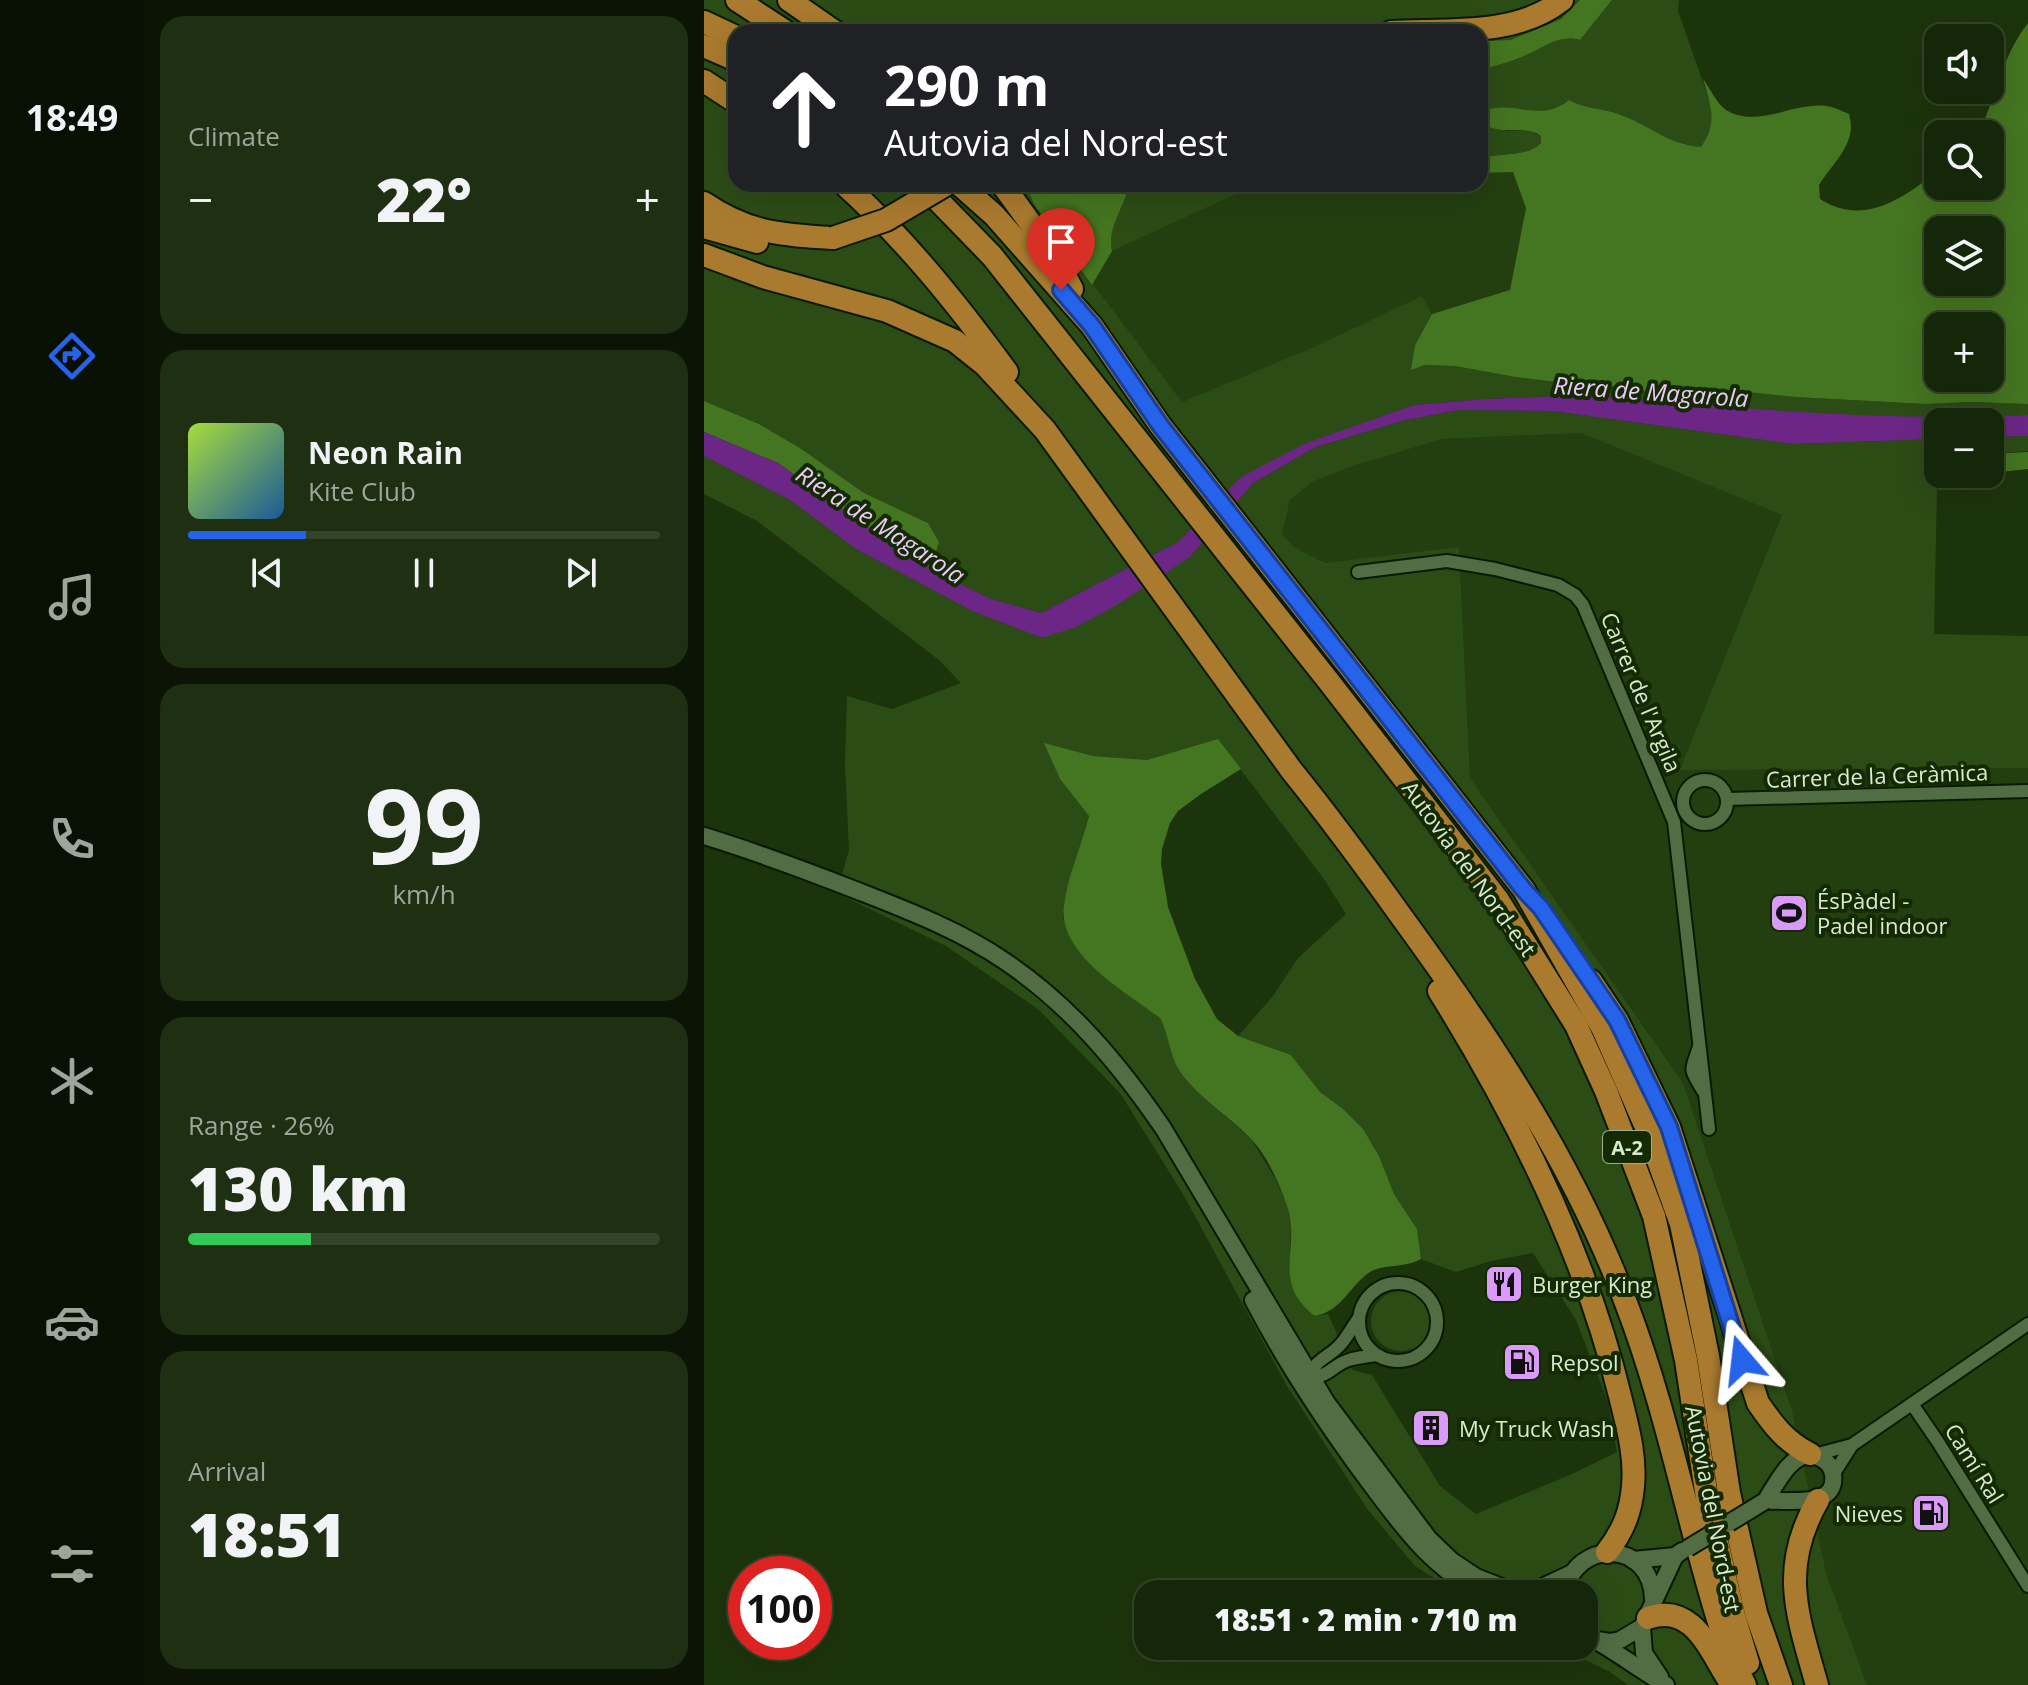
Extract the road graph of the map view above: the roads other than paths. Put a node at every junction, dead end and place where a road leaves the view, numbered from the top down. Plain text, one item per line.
1 (737, 0) edge
2 (789, 0) edge
3 (1562, 0) edge
4 (704, 22) edge
5 (774, 24) edge
6 (824, 24) edge
7 (1488, 27) edge
8 (728, 33) edge
9 (704, 46) edge
10 (728, 56) edge
11 (704, 81) edge
12 (728, 97) edge
13 (852, 192) edge
14 (930, 192) edge
15 (933, 192) edge
16 (968, 192) edge
17 (985, 192) edge
18 (1008, 192) edge
19 (704, 203) edge
20 (704, 227) edge
21 (833, 238) junction
22 (704, 255) edge
23 (1045, 272) junction
24 (1092, 326) junction
25 (1045, 430) junction
26 (1358, 572) dead end
27 (1292, 771) junction
28 (2028, 791) edge
29 (1727, 799) dead end
30 (704, 836) edge
31 (1524, 890) junction
32 (1709, 1129) dead end
33 (1359, 1318) junction
34 (2028, 1324) edge
35 (1287, 1348) junction
36 (1376, 1355) junction
37 (1322, 1357) junction
38 (1331, 1373) junction
39 (1310, 1377) junction
40 (1912, 1404) junction
41 (1324, 1409) junction
42 (1852, 1445) junction
43 (1812, 1454) junction
44 (1787, 1471) junction
45 (1833, 1475) junction
46 (1808, 1500) junction
47 (1765, 1501) junction
48 (1607, 1552) junction
49 (1681, 1552) junction
50 (1633, 1560) junction
51 (1570, 1574) junction
52 (1463, 1580) edge
53 (1568, 1580) edge
54 (2028, 1586) edge
55 (1648, 1615) junction
56 (1598, 1639) edge
57 (1598, 1641) edge
58 (1666, 1685) edge
59 (1732, 1685) edge
60 (1745, 1685) edge
61 (1756, 1685) edge
62 (1781, 1685) edge
63 (1817, 1685) edge

1 - 5 highway
2 - 6 highway
3 - 7 highway
4 - 8 highway
9 - 10 highway
11 - 12 highway
13 - 25 highway
14 - 61 highway, Autovia del Nord-est / A-2
15 - 21 highway, bridge
16 - 23 highway, Autovia del Nord-est / A-2
17 - 23 highway
18 - 24 highway
19 - 21 highway
20 - 21 highway
22 - 25 highway
23 - 24 highway, Autovia del Nord-est / A-2
24 - 31 highway, Autovia del Nord-est / A-2
25 - 27 highway
26 - 32 street, Carrer de l'Argila
27 - 48 highway
27 - 60 highway
28 - 29 street, Carrer de la Ceràmica
30 - 35 main road
31 - 43 highway
31 - 62 highway, Autovia del Nord-est / A-2
33 - 36 street
33 - 36 street
33 - 37 street
34 - 40 street
35 - 37 street
35 - 39 main road
35 - 41 main road
36 - 38 street
37 - 39 street
38 - 39 street
38 - 41 street
39 - 41 main road
40 - 42 street
40 - 54 street, Camí Ral
41 - 51 main road
41 - 52 main road
42 - 43 street
42 - 45 street
43 - 44 main road
43 - 45 main road
44 - 46 main road
44 - 47 main road
45 - 46 main road
46 - 47 main road
46 - 63 highway
47 - 49 main road, bridge
48 - 50 main road
48 - 51 main road
49 - 50 main road
49 - 55 main road
50 - 55 main road
51 - 53 main road
55 - 56 main road
55 - 58 main road
55 - 59 highway
57 - 58 main road

